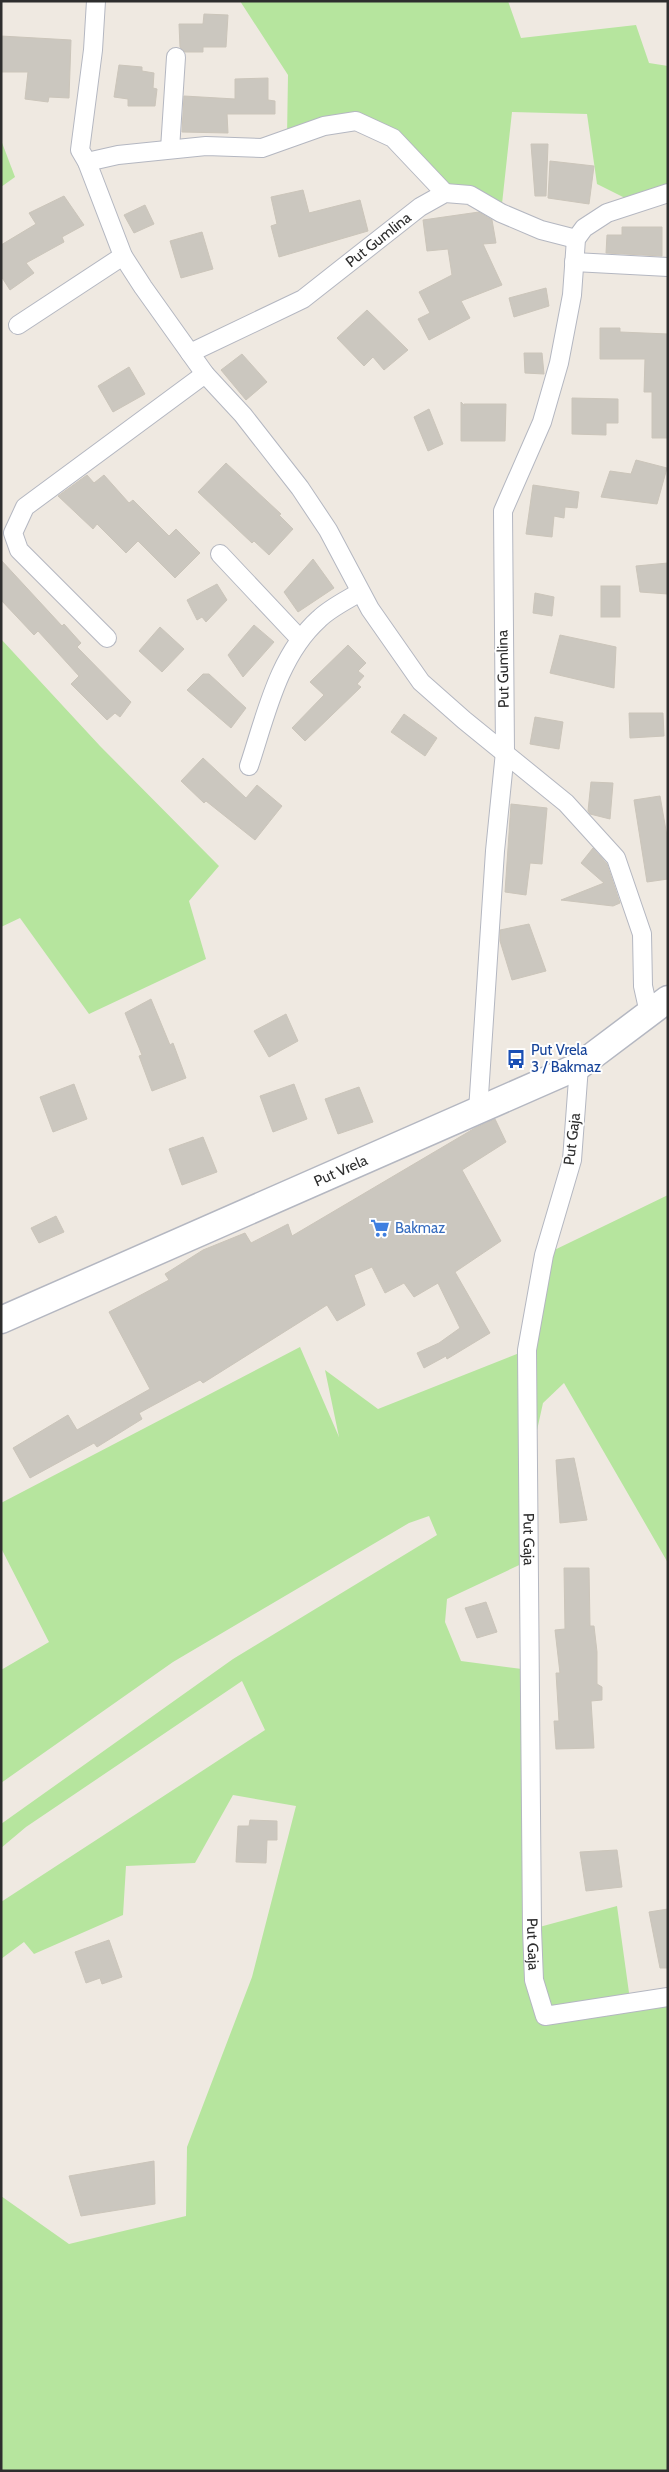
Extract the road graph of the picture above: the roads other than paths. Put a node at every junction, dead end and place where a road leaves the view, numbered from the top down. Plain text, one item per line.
1 (96, 1) edge
2 (176, 57) dead end
3 (170, 150) junction
4 (88, 162) junction
5 (445, 192) junction
6 (668, 193) edge
7 (576, 239) junction
8 (123, 256) junction
9 (574, 262) junction
10 (668, 266) edge
11 (18, 325) dead end
12 (190, 353) junction
13 (205, 374) junction
14 (7, 538) edge
15 (220, 554) dead end
16 (360, 592) junction
17 (107, 638) dead end
18 (300, 638) junction
19 (505, 752) junction
20 (249, 766) dead end
21 (658, 1006) edge
22 (579, 1066) junction
23 (478, 1111) junction
24 (1, 1320) edge
25 (668, 1996) edge

1 - 4 street
2 - 3 street
3 - 4 street
3 - 5 street
4 - 8 street
5 - 7 street
5 - 12 street, Put Gumlina
6 - 7 street
7 - 9 street, Put Gumlina
8 - 11 street
8 - 12 street
9 - 10 street
9 - 19 street, Put Gumlina
12 - 13 street
13 - 14 street
13 - 16 street
14 - 17 street
15 - 18 street
16 - 18 street
16 - 19 street
18 - 20 street
19 - 21 street
19 - 23 street, Put Gumlina
21 - 22 main road, Put Vrela
22 - 23 main road, Put Vrela
22 - 25 street, Put Gaja
23 - 24 main road, Put Vrela

